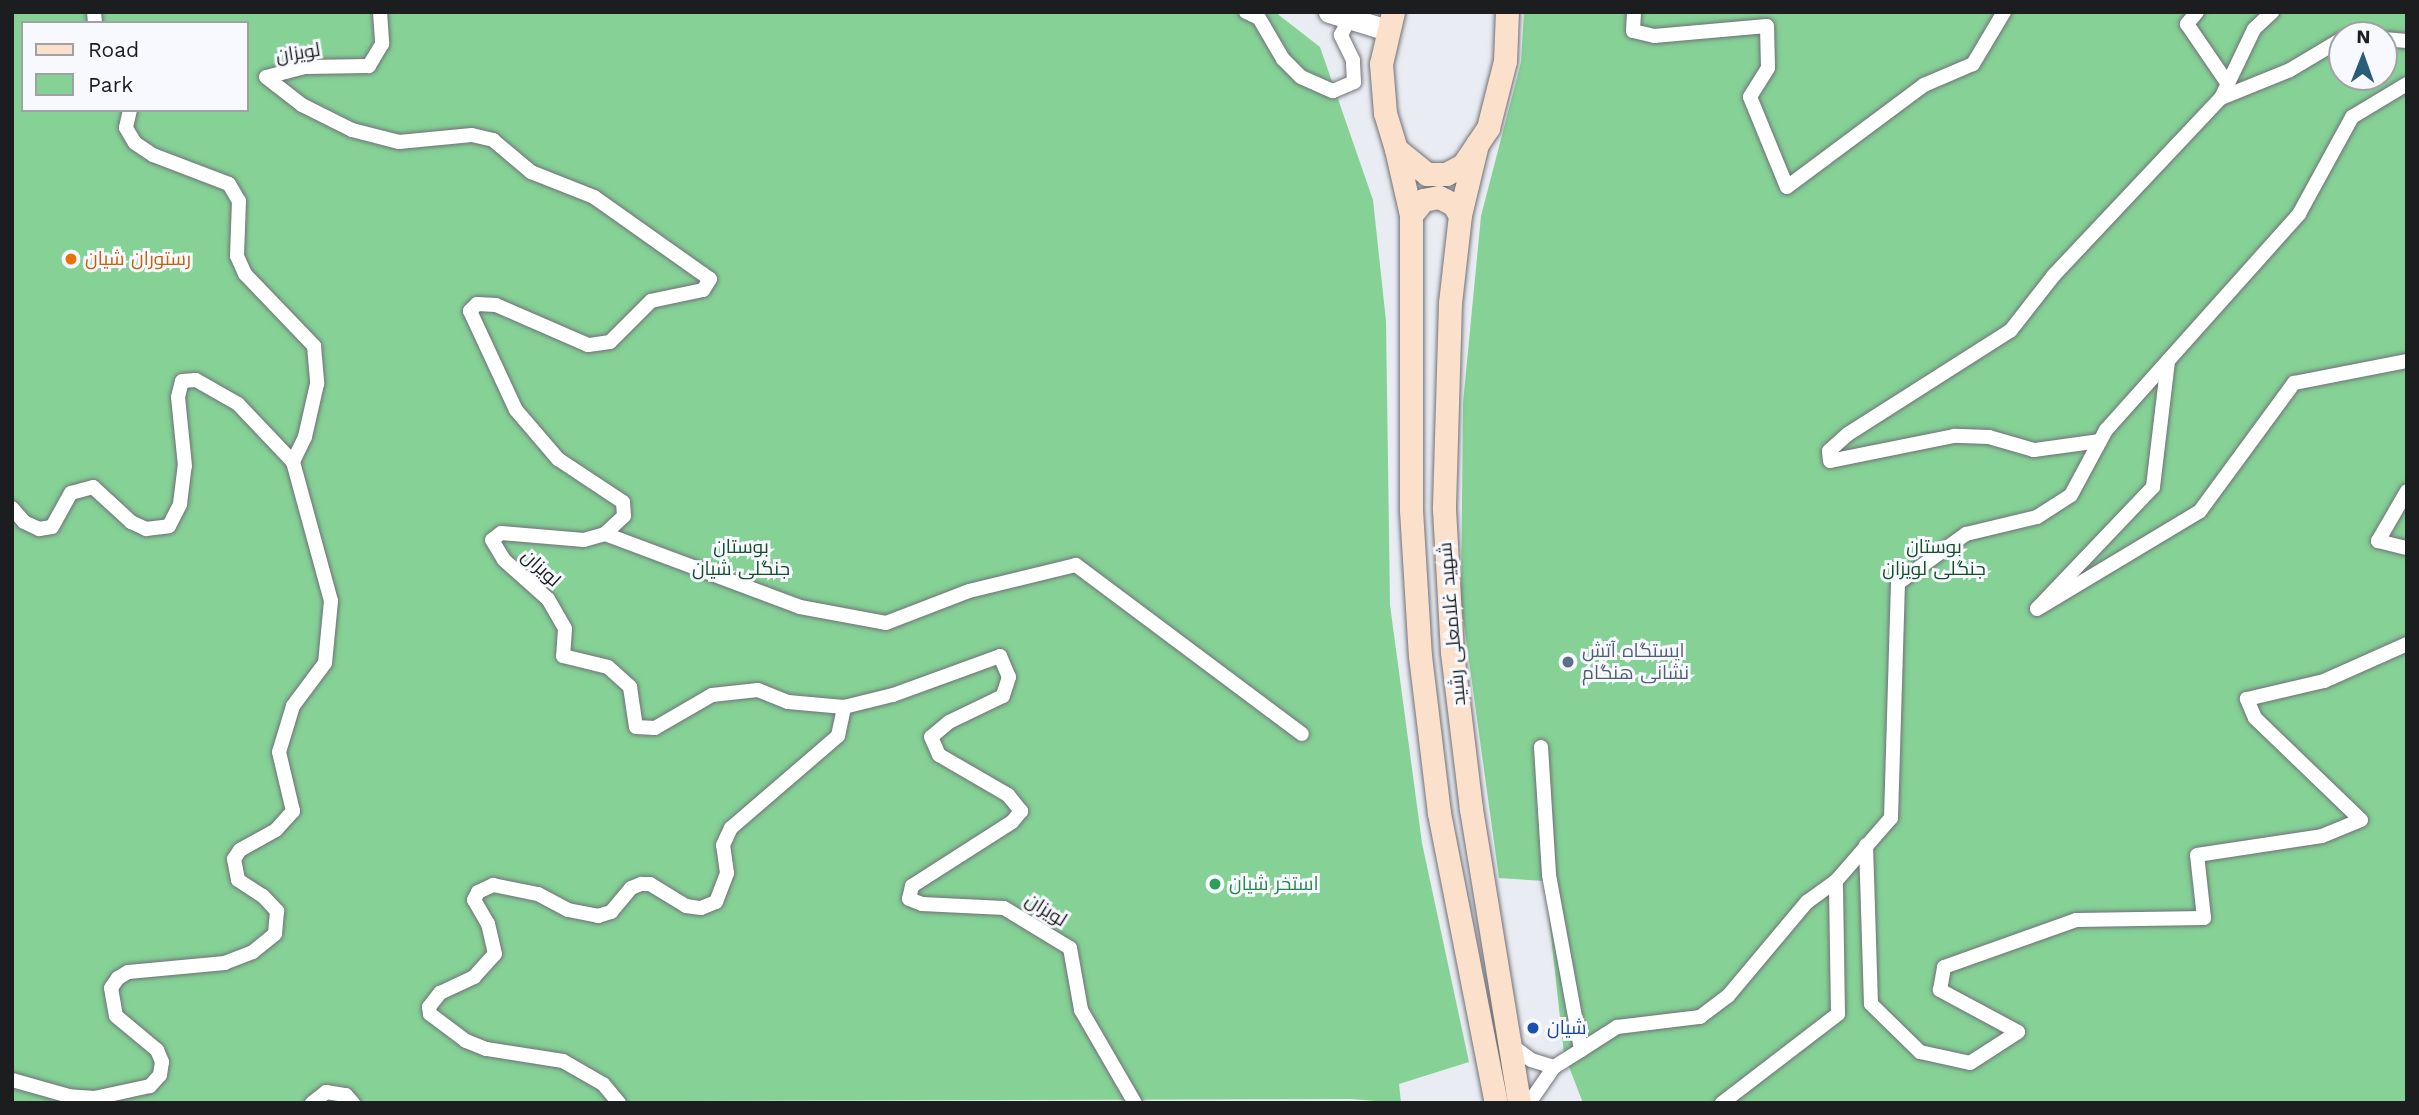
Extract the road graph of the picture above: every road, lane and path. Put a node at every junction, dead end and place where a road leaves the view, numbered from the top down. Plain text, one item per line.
1 (380, 12) edge
2 (1246, 12) edge
3 (1329, 12) edge
4 (1507, 12) edge
5 (1634, 12) edge
6 (2004, 12) edge
7 (2197, 12) edge
8 (2272, 12) edge
9 (1349, 19) junction
10 (1390, 21) edge
11 (2328, 47) edge
12 (2228, 84) junction
13 (2407, 84) edge
14 (2221, 98) junction
15 (130, 112) edge
16 (1477, 144) junction
17 (1396, 149) junction
18 (1411, 215) junction
19 (1460, 215) junction
20 (2168, 361) junction
21 (2407, 362) edge
22 (2100, 441) junction
23 (293, 462) junction
24 (2407, 491) edge
25 (12, 508) edge
26 (605, 534) junction
27 (2407, 548) edge
28 (2407, 644) edge
29 (844, 707) junction
30 (1302, 734) dead end
31 (1541, 747) dead end
32 (1866, 845) junction
33 (1836, 881) junction
34 (1506, 1041) junction
35 (1581, 1049) junction
36 (1554, 1067) junction
37 (12, 1080) edge
38 (312, 1103) edge
39 (353, 1103) edge
40 (619, 1103) edge
41 (1135, 1103) edge
42 (1496, 1103) edge
43 (1519, 1103) edge
44 (1529, 1103) edge
45 (1722, 1103) edge

1 - 26 street, لویزان
2 - 9 street
3 - 9 main road
4 - 16 main road
5 - 6 street
7 - 12 street
8 - 12 street
9 - 10 main road
10 - 17 main road, شهید غلامعلی رشید
11 - 14 street
12 - 14 street
13 - 20 street
14 - 22 street
15 - 23 street
16 - 17 main road
16 - 19 main road, شهید غلامعلی رشید
17 - 18 main road, شهید غلامعلی رشید
18 - 19 main road
18 - 42 main road, شهید غلامعلی رشید
19 - 34 main road, شهید غلامعلی رشید
20 - 21 street
20 - 22 street
22 - 32 street
23 - 25 street
23 - 37 street
24 - 27 street
26 - 29 street, لویزان
26 - 30 street
28 - 32 street
29 - 40 street
29 - 41 street, لویزان
31 - 35 street
32 - 33 street
33 - 35 street
33 - 45 street
34 - 36 street
34 - 43 main road, شهید غلامعلی رشید
35 - 36 street
36 - 44 street
38 - 39 street

